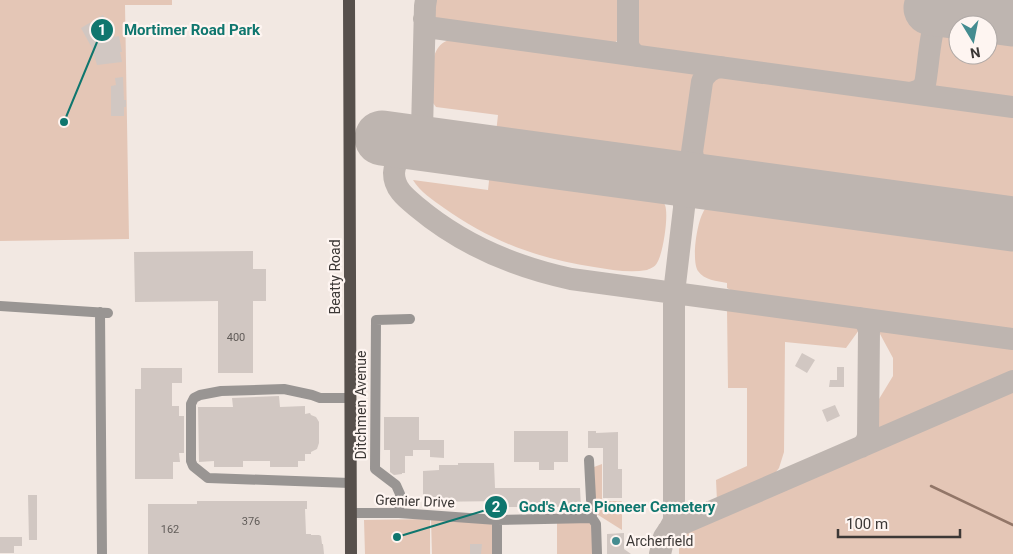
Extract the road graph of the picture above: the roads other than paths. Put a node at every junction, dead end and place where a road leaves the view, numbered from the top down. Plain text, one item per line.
1 (349, 0) edge
2 (0, 306) edge
3 (410, 319) dead end
4 (350, 398) junction
5 (589, 460) dead end
6 (350, 483) junction
7 (399, 512) junction
8 (350, 514) junction
9 (592, 518) junction
10 (497, 520) junction
11 (102, 554) edge
12 (350, 554) edge
13 (497, 554) edge
14 (597, 554) edge

1 - 4 main road, Beatty Road
2 - 11 lane
3 - 7 lane, Ditchmen Avenue
4 - 6 main road, Beatty Road
4 - 6 lane
5 - 9 lane
6 - 8 main road, Beatty Road
7 - 8 lane, Grenier Drive
7 - 10 lane, Grenier Drive
8 - 12 main road, Beatty Road
9 - 10 lane, Grenier Drive
9 - 14 lane
10 - 13 lane

